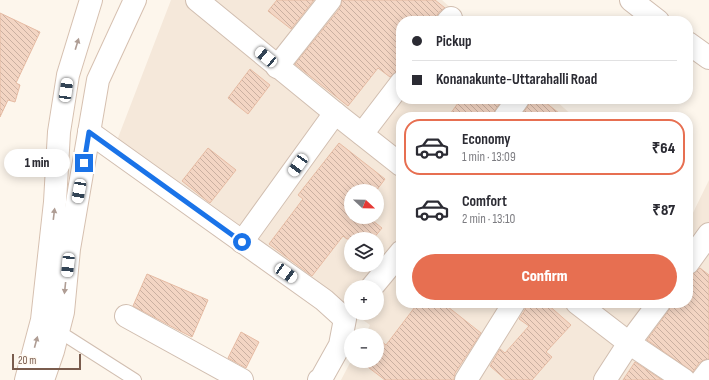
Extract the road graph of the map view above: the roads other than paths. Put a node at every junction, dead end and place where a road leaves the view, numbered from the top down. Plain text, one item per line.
1 (91, 0) edge
2 (135, 0) edge
3 (197, 0) edge
4 (330, 0) edge
5 (632, 0) edge
6 (652, 16) edge
7 (693, 47) edge
8 (709, 58) edge
9 (277, 67) junction
10 (68, 75) junction
11 (98, 80) junction
12 (396, 90) edge
13 (335, 113) junction
14 (89, 132) junction
15 (362, 134) junction
16 (396, 161) edge
17 (709, 234) edge
18 (242, 242) junction
19 (693, 256) edge
20 (396, 258) edge
21 (378, 280) edge
22 (511, 308) edge
23 (584, 308) edge
24 (655, 308) edge
25 (344, 313) edge
26 (126, 316) dead end
27 (347, 320) edge
28 (50, 325) junction
29 (629, 343) junction
30 (709, 370) edge
31 (26, 380) edge
32 (43, 380) edge
33 (135, 380) edge
34 (242, 380) edge
35 (319, 380) edge
36 (466, 380) edge
37 (605, 380) edge
38 (684, 380) edge
39 (702, 380) edge

10 -> 1 street
2 - 11 street
3 - 9 street
4 - 9 street
5 - 6 street
7 - 8 street
9 - 13 street
10 - 11 street
28 -> 10 street
11 - 14 street
12 - 15 street
13 - 15 street
13 - 18 street
14 - 18 street
14 -> 28 street
15 - 16 street
17 - 19 street
18 - 25 street
20 - 21 street
22 - 36 street
23 - 29 street
24 - 29 street
26 - 34 street
27 - 35 street
31 -> 28 street
28 - 32 street
28 - 33 lane
29 - 37 street
29 - 38 street
30 - 39 street

